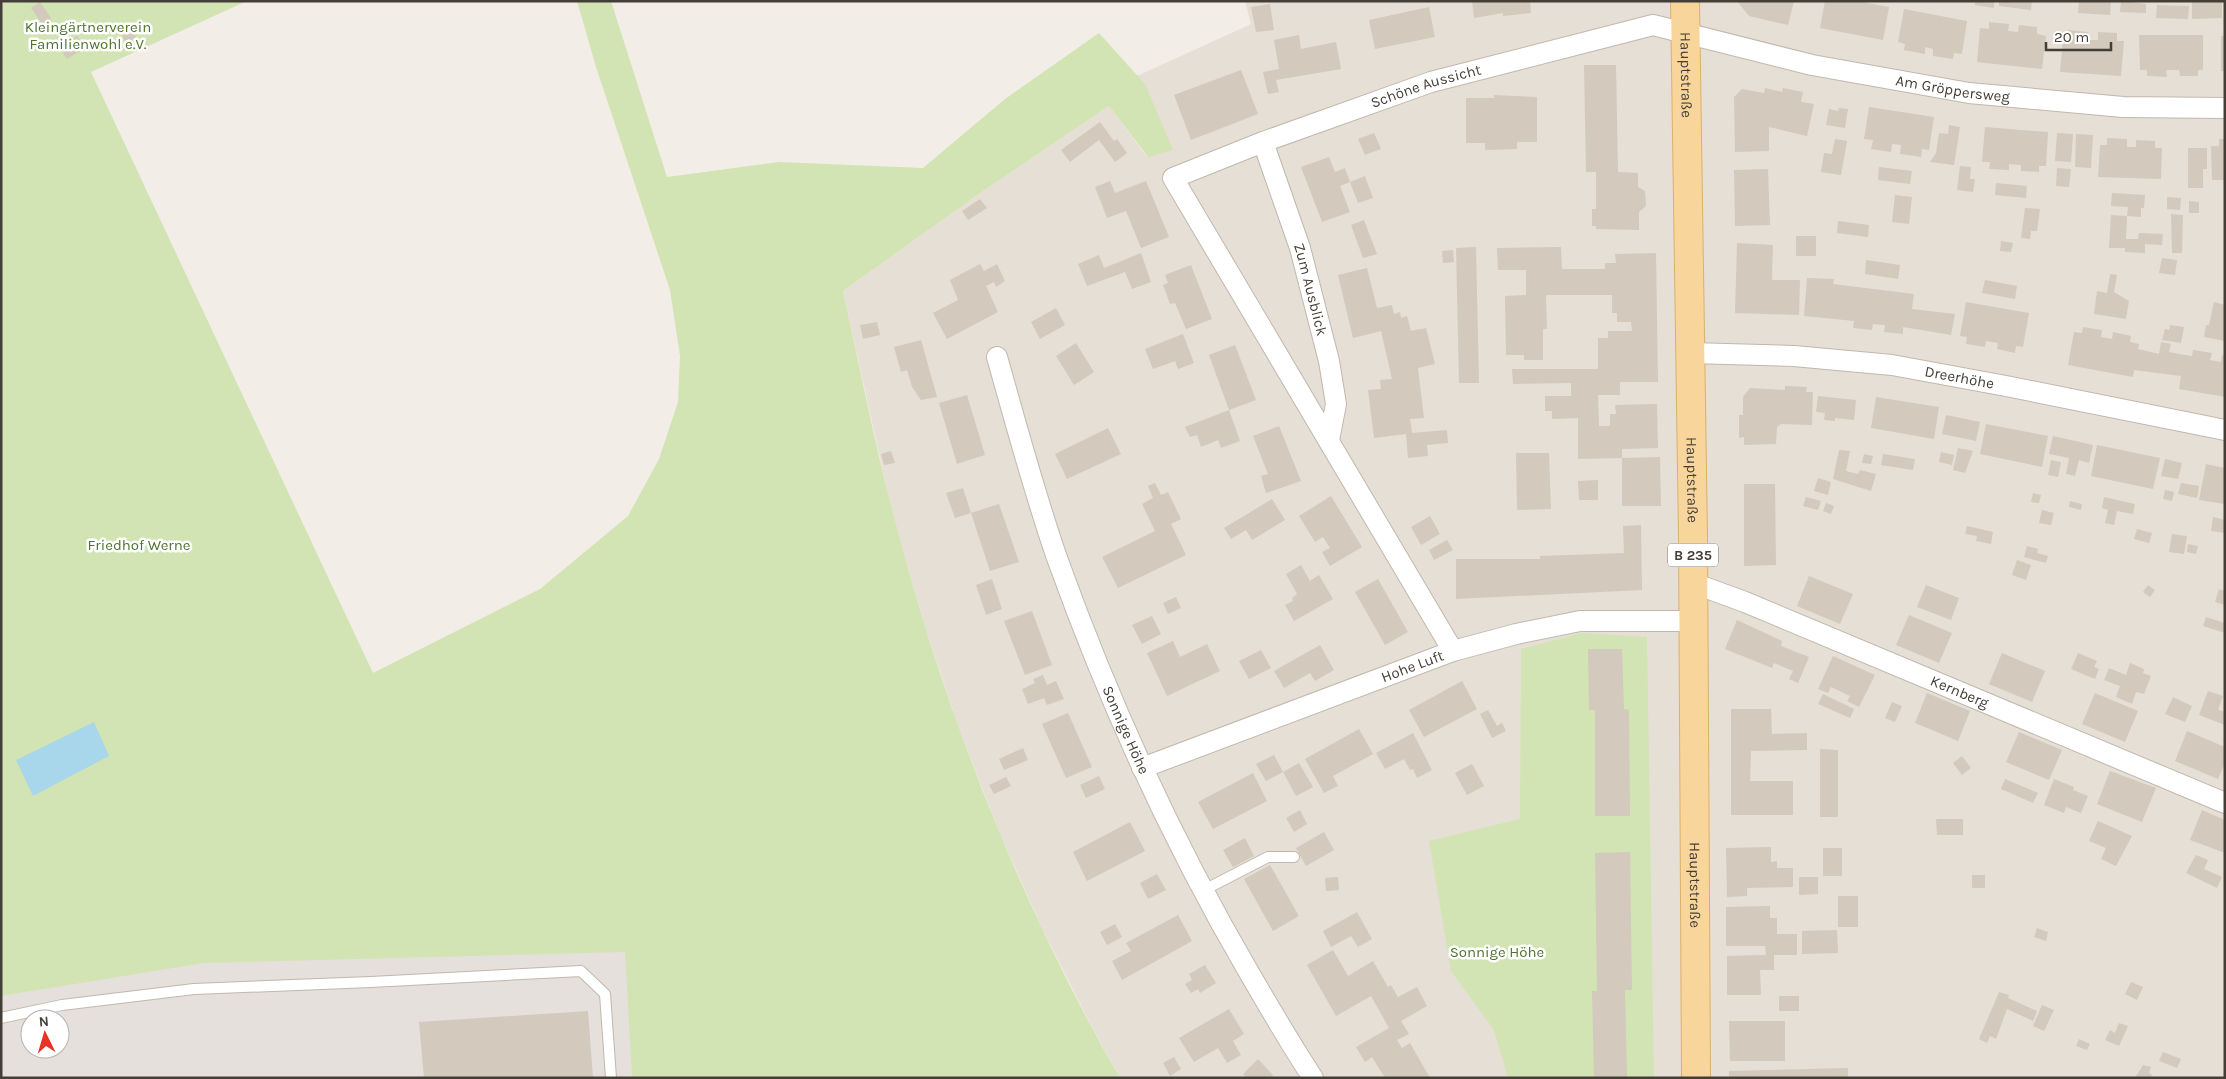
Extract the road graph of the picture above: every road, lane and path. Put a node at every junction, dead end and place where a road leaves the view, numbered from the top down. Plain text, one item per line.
1 (1684, 1) edge
2 (1685, 33) junction
3 (2225, 108) edge
4 (1264, 142) junction
5 (1690, 353) junction
6 (997, 356) dead end
7 (2225, 430) edge
8 (1329, 440) junction
9 (1693, 583) junction
10 (1693, 621) junction
11 (1453, 651) junction
12 (1142, 768) junction
13 (2225, 803) edge
14 (1294, 857) dead end
15 (1204, 890) junction
16 (1, 1018) edge
17 (611, 1078) edge
18 (1313, 1078) edge
19 (1696, 1078) edge

1 - 2 main road, Hauptstraße / B 235
2 - 3 street, Am Gröppersweg
2 - 4 street, Schöne Aussicht
2 - 5 main road, Hauptstraße / B 235
4 - 8 street, Zum Ausblick
4 - 8 street, Schöne Aussicht
5 - 7 street, Dreerhöhe
5 - 9 main road, Hauptstraße / B 235
6 - 12 street, Sonnige Höhe
8 - 11 street
9 - 10 main road, Hauptstraße / B 235
9 - 13 street, Kernberg
10 - 11 street, Hohe Luft
10 - 19 main road, Hauptstraße / B 235
11 - 12 street, Hohe Luft
12 - 15 street, Sonnige Höhe
14 - 15 lane
15 - 18 street, Sonnige Höhe
16 - 17 lane

